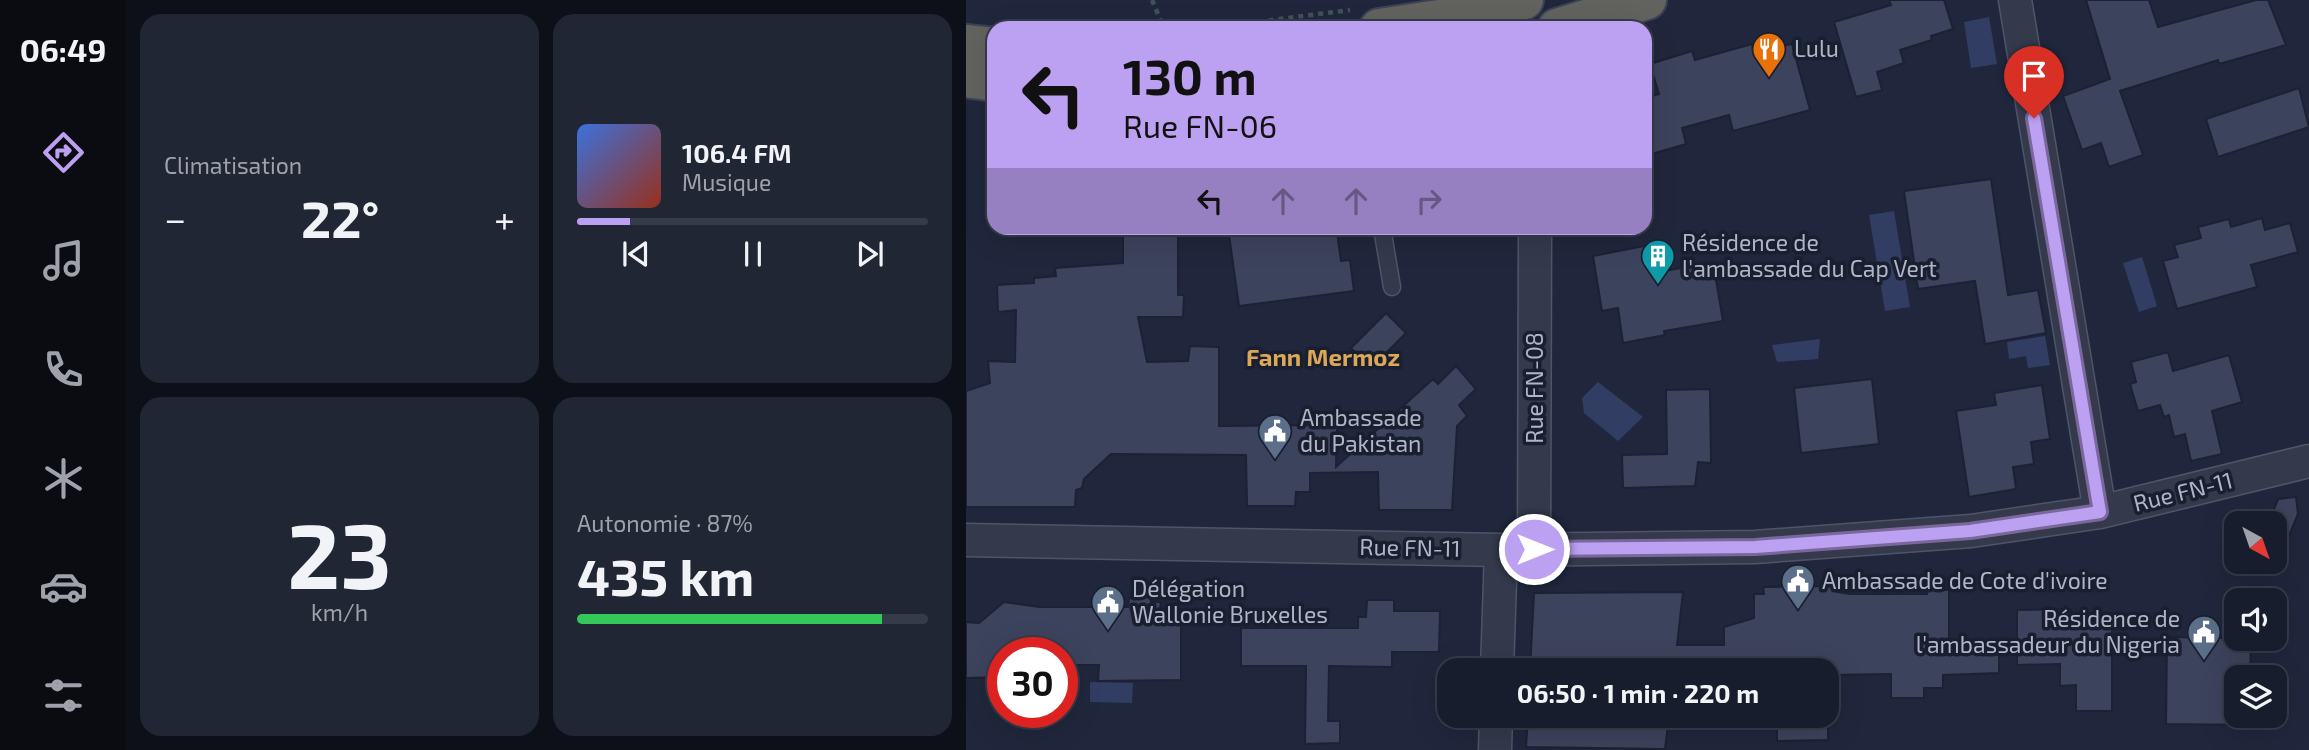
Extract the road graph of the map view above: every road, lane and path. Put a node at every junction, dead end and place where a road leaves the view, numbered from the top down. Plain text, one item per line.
1 (1152, 0) edge
2 (1522, 0) edge
3 (1647, 0) edge
4 (2015, 0) edge
5 (1370, 18) edge
6 (1161, 21) edge
7 (1322, 21) edge
8 (1580, 21) edge
9 (966, 44) edge
10 (987, 46) edge
11 (966, 78) edge
12 (987, 81) edge
13 (1383, 235) edge
14 (1535, 235) edge
15 (1392, 287) dead end
16 (2309, 461) edge
17 (2100, 512) junction
18 (966, 540) edge
19 (1534, 549) junction
20 (1501, 550) junction
21 (1497, 658) edge
22 (1496, 728) edge
23 (1495, 750) edge

1 - 6 path
2 - 5 highway
3 - 8 highway
4 - 17 street
5 - 7 path
9 - 10 highway
11 - 12 highway
13 - 15 lane
14 - 19 street, Rue FN-08
16 - 17 street, Rue FN-11
17 - 19 street, Rue FN-11
18 - 20 street, Rue FN-11
19 - 20 street, Rue FN-11
20 - 21 street
22 - 23 street

